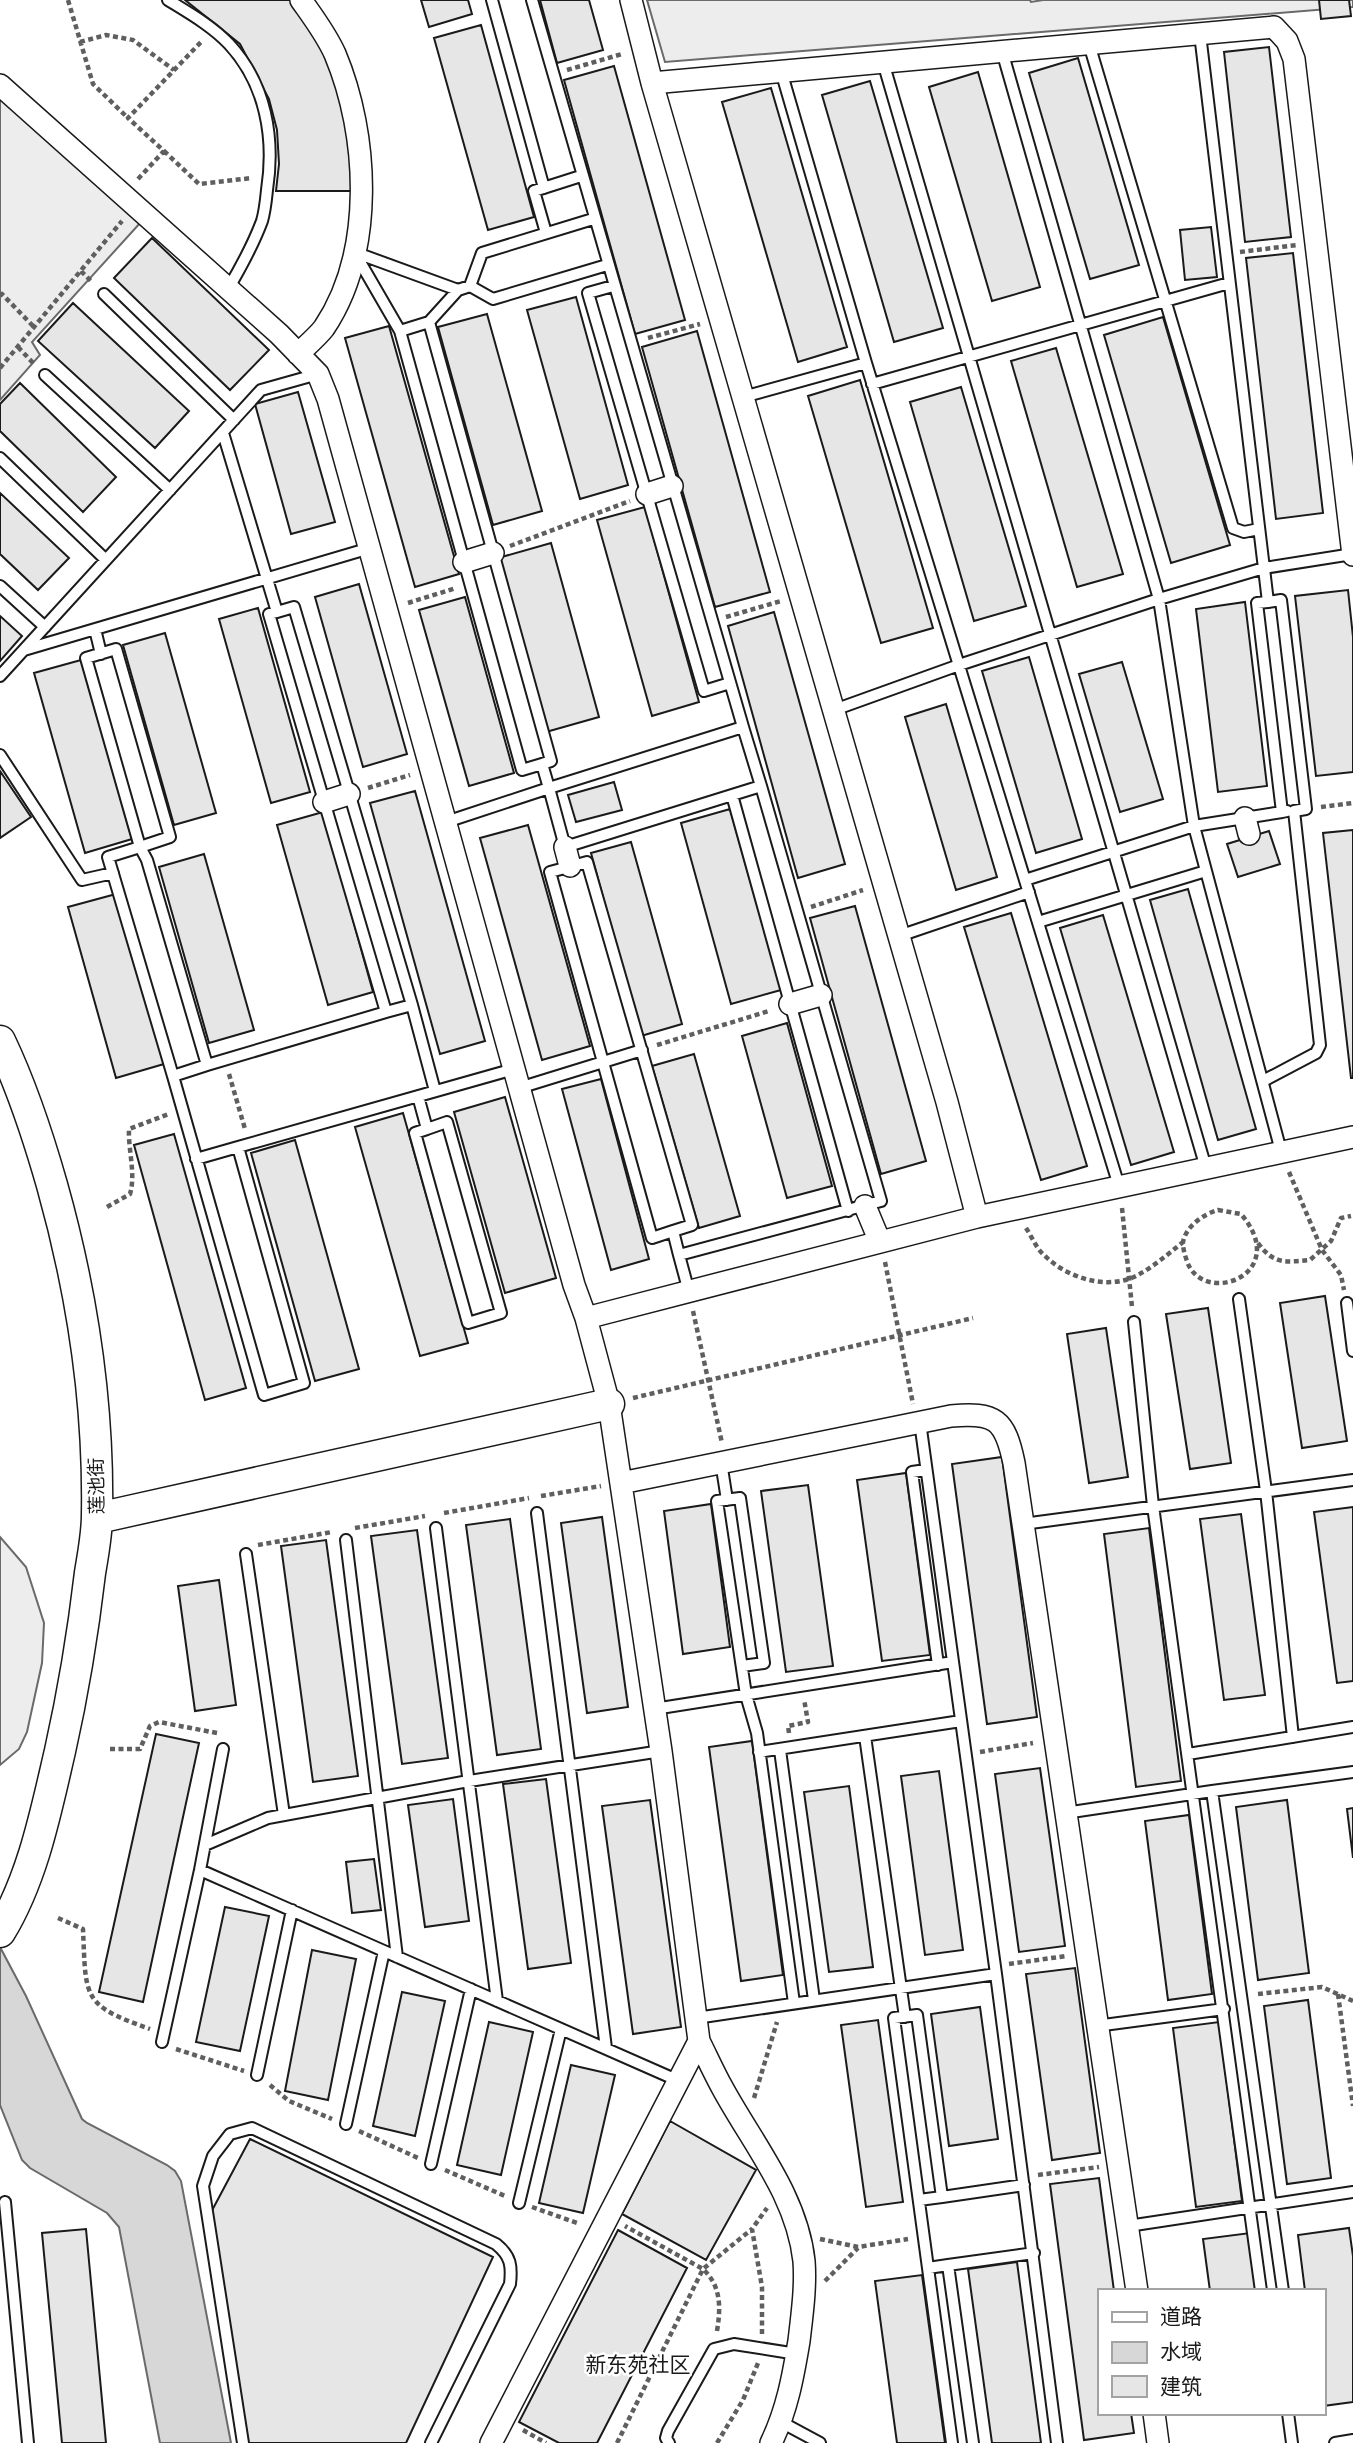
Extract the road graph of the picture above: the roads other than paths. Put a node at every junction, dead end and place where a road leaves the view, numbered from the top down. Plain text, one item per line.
1 (168, 0) edge
2 (300, 0) edge
3 (492, 0) edge
4 (531, 0) edge
5 (631, 0) edge
6 (1200, 34) junction
7 (1089, 44) junction
8 (1002, 51) junction
9 (883, 62) junction
10 (781, 71) junction
11 (652, 83) junction
12 (0, 85) edge
13 (581, 176) junction
14 (544, 188) junction
15 (593, 219) junction
16 (547, 233) junction
17 (354, 253) junction
18 (607, 265) junction
19 (1229, 283) junction
20 (470, 286) junction
21 (613, 286) junction
22 (228, 289) junction
23 (458, 290) junction
24 (104, 294) dead end
25 (1167, 300) junction
26 (429, 322) junction
27 (1080, 324) junction
28 (400, 331) junction
29 (298, 354) junction
30 (968, 355) junction
31 (866, 363) junction
32 (318, 374) junction
33 (46, 375) road end
34 (872, 384) junction
35 (743, 397) junction
36 (234, 420) junction
37 (223, 433) junction
38 (0, 458) edge
39 (672, 486) junction
40 (170, 490) junction
41 (647, 494) junction
42 (1259, 529) junction
43 (370, 548) junction
44 (493, 552) junction
45 (1353, 554) edge
46 (106, 560) junction
47 (464, 562) junction
48 (1264, 568) junction
49 (267, 579) junction
50 (0, 586) edge
51 (1159, 599) junction
52 (1268, 602) junction
53 (277, 612) junction
54 (45, 627) junction
55 (95, 629) junction
56 (1050, 636) junction
57 (24, 650) junction
58 (101, 654) junction
59 (959, 665) junction
60 (0, 676) edge
61 (730, 682) junction
62 (834, 710) junction
63 (743, 727) junction
64 (0, 755) edge
65 (542, 764) junction
66 (761, 786) junction
67 (549, 788) junction
68 (349, 794) junction
69 (732, 795) junction
70 (324, 802) junction
71 (1288, 811) junction
72 (446, 822) junction
73 (1194, 826) junction
74 (140, 847) junction
75 (1113, 852) junction
76 (568, 856) junction
77 (1206, 871) junction
78 (113, 873) junction
79 (1025, 880) junction
80 (1029, 892) junction
81 (1126, 895) junction
82 (1038, 922) junction
83 (899, 936) junction
84 (821, 995) junction
85 (790, 1004) junction
86 (412, 1005) junction
87 (386, 1012) junction
88 (0, 1041) edge
89 (642, 1050) junction
90 (603, 1062) junction
91 (207, 1065) junction
92 (173, 1076) junction
93 (517, 1078) junction
94 (1263, 1081) junction
95 (435, 1091) junction
96 (418, 1096) junction
97 (427, 1129) junction
98 (1353, 1137) edge
99 (243, 1145) junction
100 (1281, 1151) junction
101 (196, 1159) junction
102 (1206, 1168) junction
103 (1119, 1186) junction
104 (856, 1208) junction
105 (977, 1217) junction
106 (673, 1231) junction
107 (880, 1242) junction
108 (679, 1255) junction
109 (689, 1292) junction
110 (1239, 1298) dead end
111 (1347, 1303) road end
112 (586, 1318) junction
113 (1134, 1322) road end
114 (1353, 1351) edge
115 (609, 1404) junction
116 (918, 1422) junction
117 (724, 1462) junction
118 (926, 1470) junction
119 (1353, 1480) edge
120 (621, 1483) junction
121 (1266, 1491) junction
122 (727, 1500) junction
123 (1153, 1506) junction
124 (537, 1513) dead end
125 (97, 1518) junction
126 (1023, 1524) junction
127 (436, 1528) dead end
128 (346, 1540) dead end
129 (246, 1554) dead end
130 (953, 1662) junction
131 (938, 1665) junction
132 (742, 1666) junction
133 (746, 1695) junction
134 (654, 1709) junction
135 (961, 1721) junction
136 (1353, 1727) edge
137 (865, 1736) junction
138 (1293, 1737) junction
139 (223, 1749) road end
140 (786, 1749) junction
141 (661, 1751) junction
142 (759, 1752) junction
143 (1188, 1754) junction
144 (569, 1766) junction
145 (1353, 1772) edge
146 (470, 1781) junction
147 (1212, 1791) junction
148 (1194, 1793) junction
149 (377, 1798) junction
150 (1065, 1813) junction
151 (284, 1815) junction
152 (205, 1846) junction
153 (200, 1870) junction
154 (292, 1910) junction
155 (4, 1925) edge
156 (384, 1951) junction
157 (397, 1957) junction
158 (995, 1970) junction
159 (901, 1988) junction
160 (471, 1989) junction
161 (814, 2000) junction
162 (497, 2001) junction
163 (794, 2003) junction
164 (1224, 2008) junction
165 (905, 2017) junction
166 (696, 2018) junction
167 (1096, 2026) junction
168 (561, 2029) junction
169 (699, 2041) junction
170 (162, 2042) road end
171 (606, 2049) junction
172 (257, 2075) road end
173 (679, 2081) junction
174 (346, 2124) road end
175 (430, 2164) road end
176 (1024, 2181) junction
177 (1353, 2192) edge
178 (942, 2197) junction
179 (919, 2200) junction
180 (5, 2202) dead end
181 (519, 2203) road end
182 (1271, 2204) junction
183 (1250, 2208) junction
184 (1128, 2226) junction
185 (1034, 2253) junction
186 (948, 2265) junction
187 (928, 2268) junction
188 (1137, 2289) edge
189 (1261, 2289) edge
190 (1283, 2289) edge
191 (797, 2354) junction
192 (1154, 2415) edge
193 (1288, 2415) edge
194 (781, 2422) junction
195 (1353, 2440) edge
196 (27, 2443) edge
197 (243, 2443) edge
198 (431, 2443) edge
199 (491, 2443) edge
200 (669, 2443) edge
201 (771, 2443) edge
202 (821, 2443) edge
203 (952, 2443) edge
204 (973, 2443) edge
205 (1057, 2443) edge
206 (1158, 2443) edge
207 (1292, 2443) edge
208 (1335, 2443) edge

1 - 22 lane
2 - 17 street
3 - 14 lane
4 - 13 lane
5 - 11 street
6 - 7 street
6 - 19 lane
6 - 45 street
7 - 8 street
7 - 25 lane
8 - 9 street
8 - 27 lane
9 - 10 street
9 - 30 lane
10 - 11 street
10 - 31 lane
11 - 35 street
12 - 22 street
13 - 14 lane
13 - 15 lane
14 - 16 lane
15 - 16 lane
15 - 18 lane
16 - 20 lane
17 - 23 lane
17 - 28 lane
17 - 29 street
18 - 20 lane
18 - 21 lane
19 - 25 lane
19 - 42 lane
20 - 23 lane
21 - 39 lane
21 - 41 lane
22 - 29 street
23 - 26 lane
24 - 36 lane
25 - 27 lane
25 - 42 lane
26 - 28 lane
26 - 44 lane
27 - 30 lane
27 - 51 lane
28 - 47 lane
29 - 32 street
30 - 34 lane
30 - 56 lane
31 - 34 lane
31 - 35 lane
32 - 36 lane
32 - 43 street
33 - 40 lane
34 - 59 lane
35 - 62 street
36 - 37 lane
37 - 40 lane
37 - 49 lane
38 - 46 lane
39 - 41 street
39 - 61 lane
40 - 46 lane
41 - 61 lane
42 - 48 lane
43 - 49 lane
43 - 72 street
44 - 47 street
44 - 65 lane
45 - 48 lane
46 - 54 lane
47 - 65 lane
48 - 51 lane
48 - 52 lane
49 - 53 lane
49 - 55 lane
50 - 54 lane
51 - 56 lane
51 - 73 lane
52 - 71 lane
52 - 71 lane
53 - 68 lane
53 - 70 lane
54 - 57 lane
55 - 57 lane
55 - 58 lane
56 - 59 lane
56 - 75 lane
57 - 60 lane
58 - 74 lane
58 - 74 lane
59 - 62 lane
59 - 79 lane
61 - 63 lane
62 - 83 street
63 - 66 lane
63 - 67 lane
64 - 78 lane
65 - 67 lane
66 - 69 lane
66 - 84 lane
67 - 72 lane
67 - 76 lane
68 - 70 street
68 - 86 lane
69 - 76 lane
69 - 85 lane
70 - 87 lane
71 - 73 lane
71 - 94 lane
72 - 93 street
73 - 75 lane
73 - 77 lane
74 - 78 lane
74 - 91 lane
75 - 79 lane
75 - 81 lane
76 - 89 lane
76 - 90 lane
77 - 81 lane
77 - 94 lane
78 - 92 lane
79 - 80 lane
80 - 82 lane
80 - 83 lane
81 - 82 lane
81 - 102 lane
82 - 103 lane
83 - 105 street
84 - 85 street
84 - 104 lane
85 - 104 lane
86 - 87 lane
86 - 95 lane
87 - 91 lane
88 - 125 main road, 莲池街
89 - 90 lane
89 - 106 lane
90 - 93 lane
90 - 106 lane
91 - 92 lane
92 - 101 lane
93 - 95 lane
93 - 112 street
94 - 100 lane
95 - 96 lane
96 - 97 lane
96 - 99 lane
97 - 97 lane
98 - 100 street
99 - 101 lane
99 - 101 lane
100 - 102 street
102 - 103 street
103 - 105 street
104 - 107 street
104 - 108 lane
105 - 107 street
106 - 108 lane
107 - 109 street
108 - 109 lane
109 - 112 street
110 - 121 lane
111 - 114 lane
112 - 115 street
113 - 123 lane
115 - 120 street
115 - 125 main road
116 - 117 street
116 - 118 lane
116 - 126 street
117 - 120 street
117 - 122 lane
118 - 130 lane
118 - 131 lane
119 - 121 lane
120 - 134 street
121 - 123 lane
121 - 138 lane
122 - 132 lane
122 - 132 lane
123 - 126 lane
123 - 143 lane
124 - 144 lane
125 - 155 main road, 莲池街
126 - 150 street
127 - 146 lane
128 - 149 lane
129 - 151 lane
130 - 131 lane
130 - 135 lane
131 - 133 lane
132 - 133 lane
133 - 134 lane
133 - 142 lane
134 - 141 street
135 - 137 lane
135 - 158 lane
136 - 138 lane
137 - 140 lane
137 - 159 lane
138 - 143 lane
139 - 152 lane
140 - 142 lane
140 - 161 lane
141 - 144 lane
141 - 166 street
142 - 163 lane
143 - 148 lane
144 - 146 lane
144 - 171 lane
145 - 147 lane
146 - 149 lane
146 - 162 lane
147 - 148 lane
147 - 182 lane
148 - 150 lane
148 - 164 lane
149 - 151 lane
149 - 157 lane
150 - 167 street
151 - 152 lane
152 - 153 lane
153 - 154 lane
153 - 170 lane
154 - 156 lane
154 - 172 lane
156 - 157 lane
156 - 174 lane
157 - 160 lane
158 - 159 lane
158 - 176 lane
159 - 161 lane
159 - 165 lane
160 - 162 lane
160 - 175 lane
161 - 163 lane
162 - 168 lane
163 - 166 lane
164 - 167 lane
164 - 183 lane
165 - 178 lane
165 - 179 lane
166 - 169 street
167 - 184 street
168 - 171 lane
168 - 181 lane
169 - 173 street
169 - 191 street
171 - 173 lane
173 - 199 street
176 - 178 lane
176 - 185 lane
177 - 182 lane
178 - 179 lane
179 - 187 lane
180 - 196 lane
182 - 183 lane
182 - 190 lane
183 - 184 lane
183 - 189 lane
184 - 188 street
185 - 186 lane
185 - 205 lane
186 - 187 lane
186 - 204 lane
187 - 203 lane
191 - 194 street
191 - 200 lane
192 - 206 street
193 - 207 lane
194 - 201 street
194 - 202 lane
195 - 208 lane
197 - 198 lane

